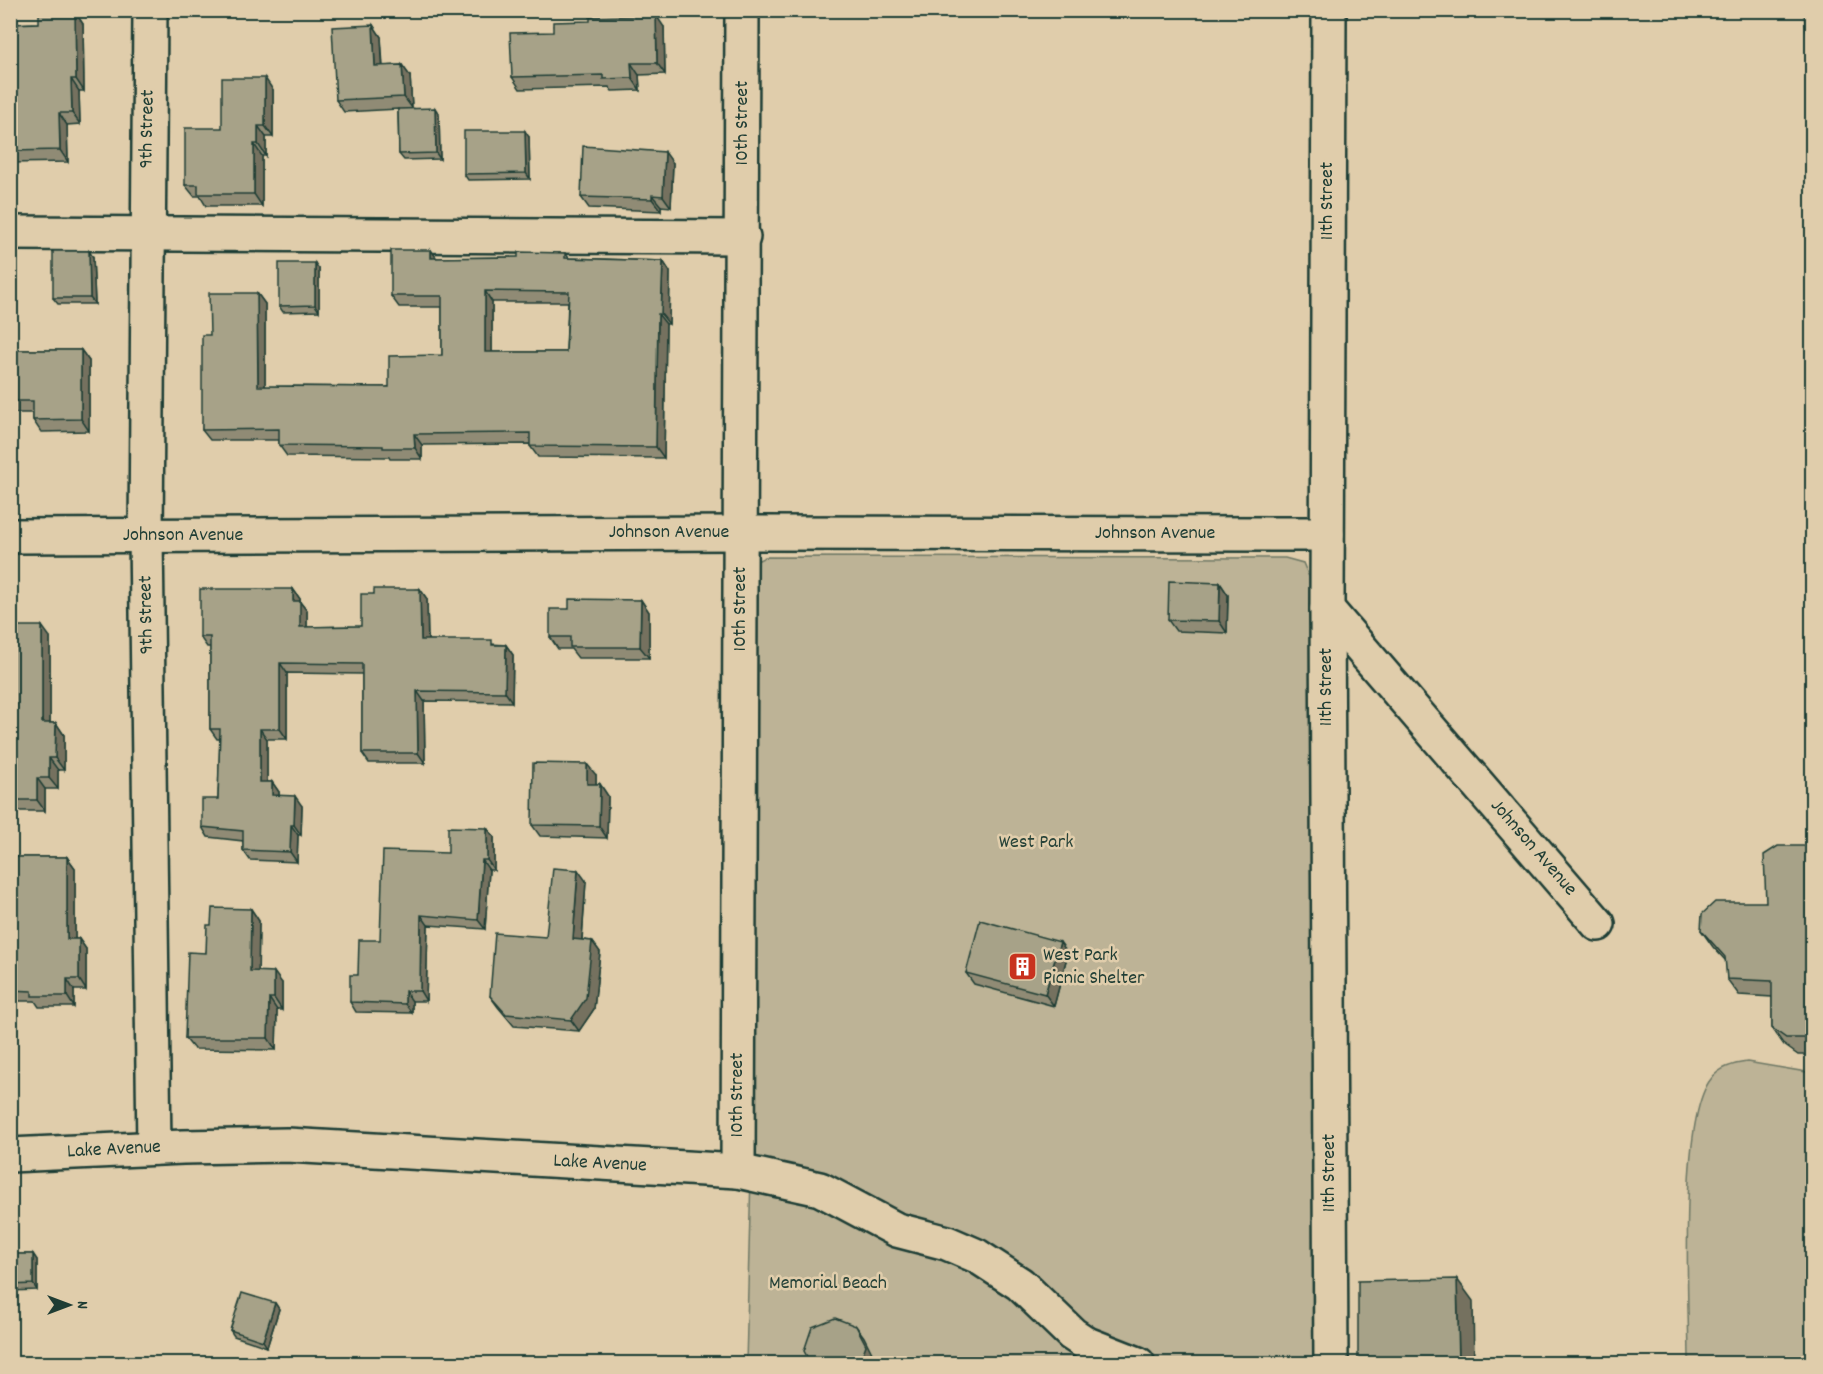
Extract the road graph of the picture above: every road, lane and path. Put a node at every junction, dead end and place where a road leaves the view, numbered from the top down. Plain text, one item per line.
1 (150, 10) edge
2 (742, 10) edge
3 (1329, 10) edge
4 (10, 233) edge
5 (146, 233) junction
6 (743, 237) junction
7 (741, 533) junction
8 (1327, 534) junction
9 (10, 536) edge
10 (146, 536) junction
11 (1327, 609) junction
12 (1598, 924) dead end
13 (154, 1148) junction
14 (10, 1155) edge
15 (738, 1171) junction
16 (1138, 1364) edge
17 (1331, 1364) edge

1 - 5 street, 9th Street
2 - 6 street, 10th Street
3 - 8 street, 11th Street
4 - 5 street
5 - 6 street
5 - 10 street, 9th Street
6 - 7 street, 10th Street
7 - 8 street, Johnson Avenue
7 - 10 street, Johnson Avenue
7 - 15 street, 10th Street
8 - 11 street, 11th Street
9 - 10 street, Johnson Avenue
10 - 13 street, 9th Street
11 - 12 street, Johnson Avenue
11 - 17 street, 11th Street
13 - 14 street, Lake Avenue
13 - 15 street, Lake Avenue
15 - 16 street, Lake Avenue

